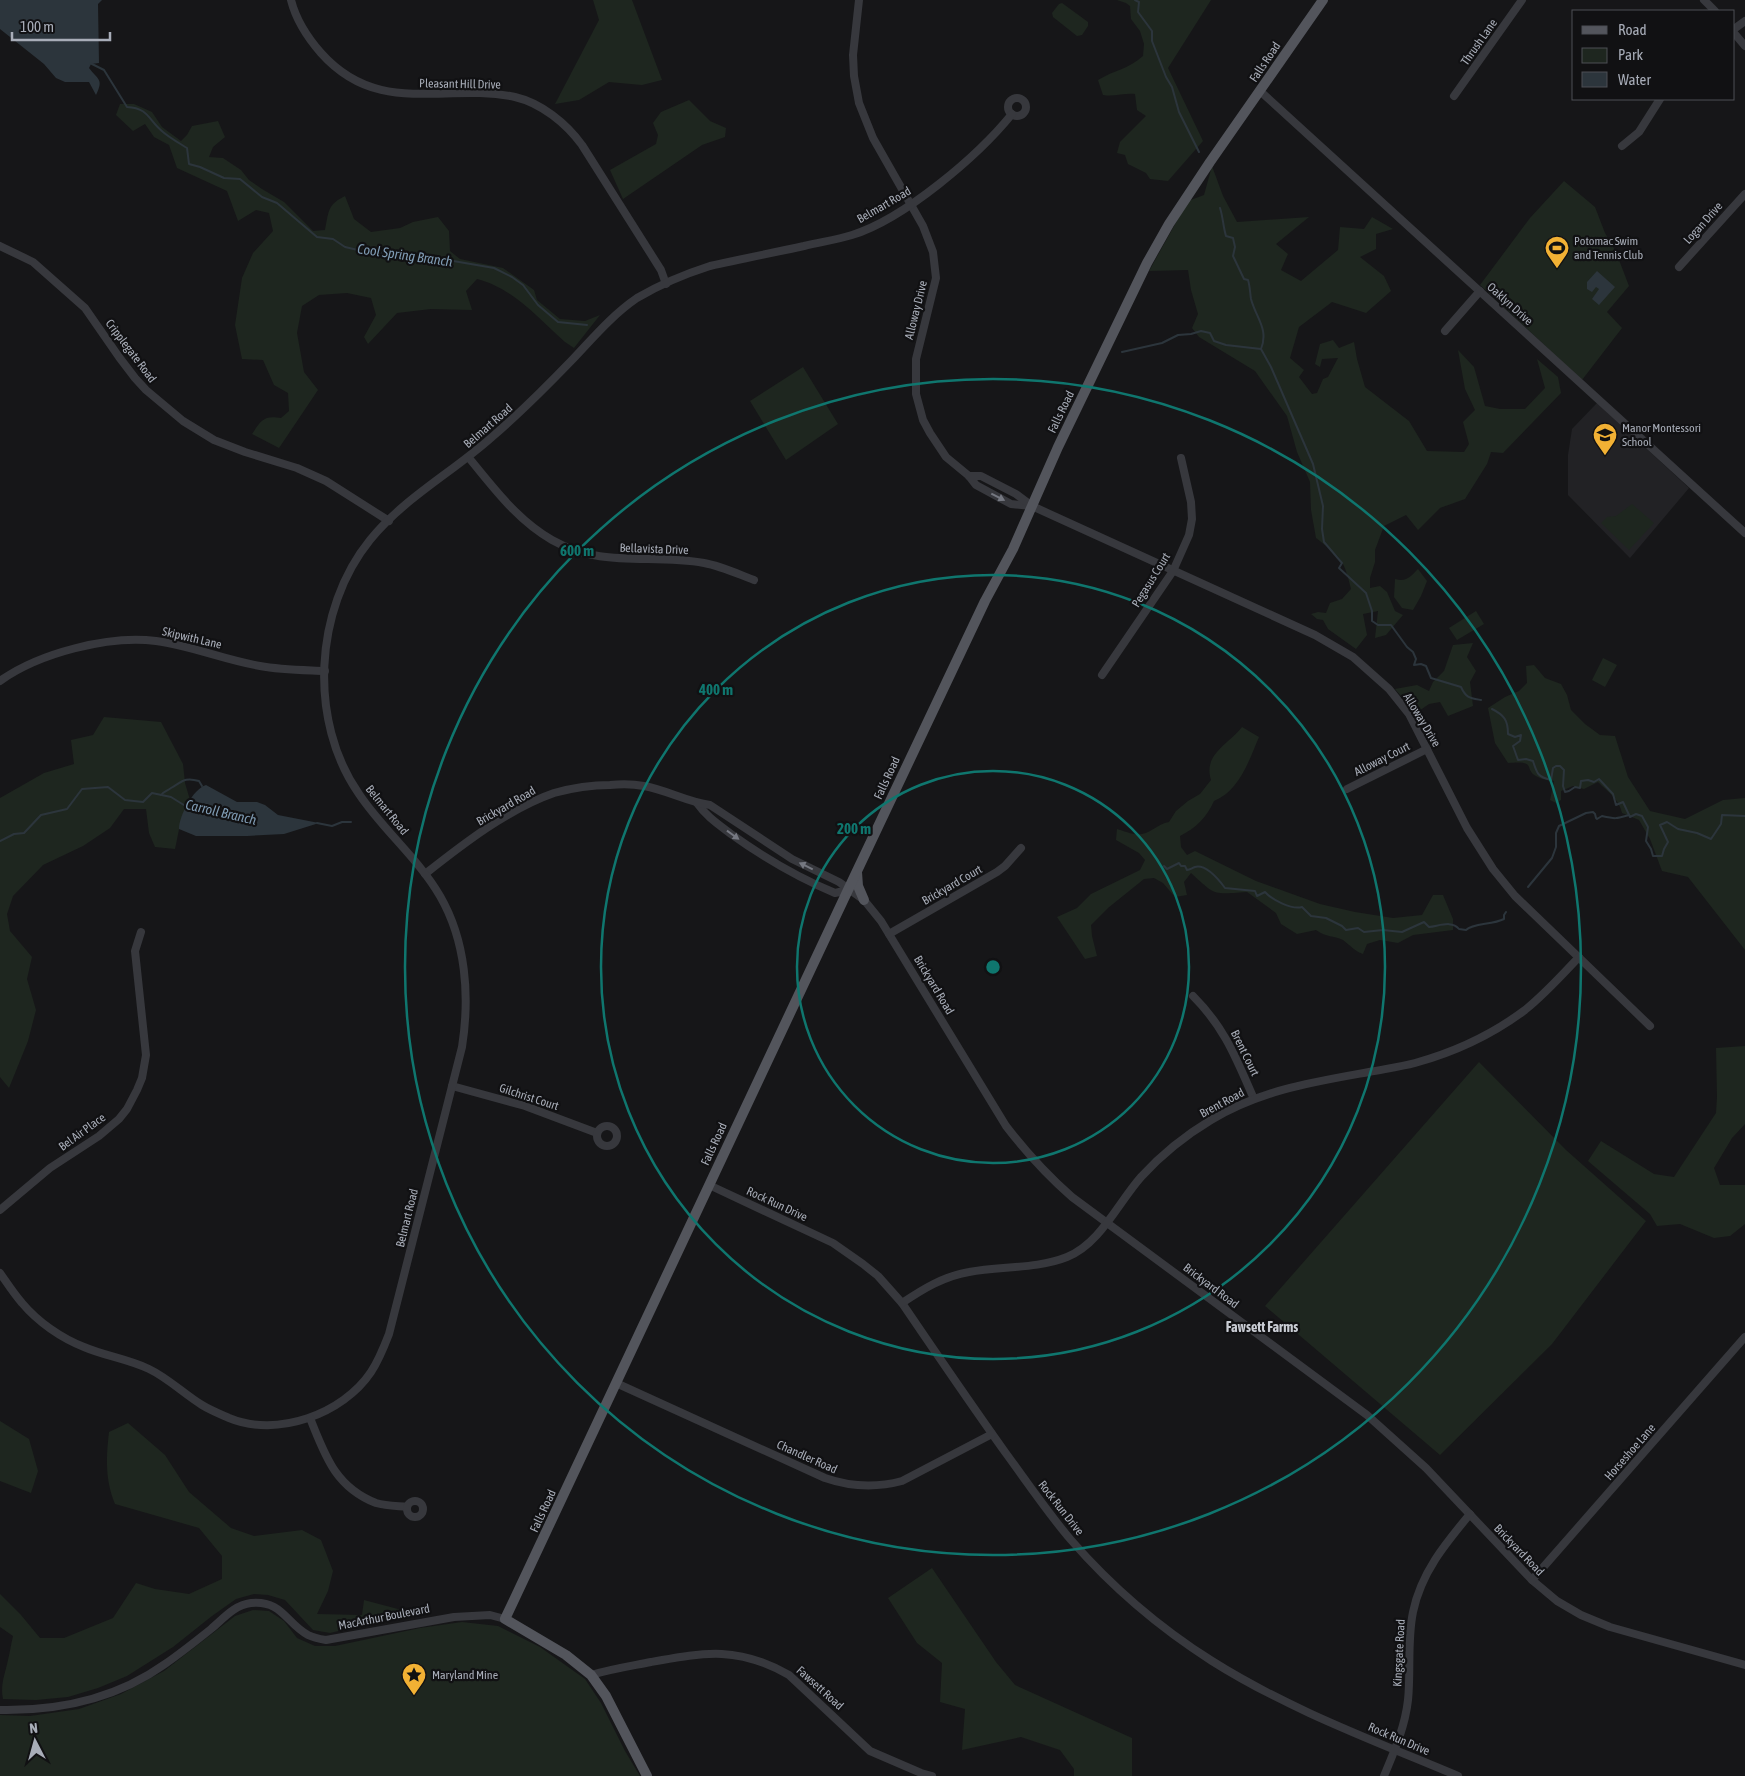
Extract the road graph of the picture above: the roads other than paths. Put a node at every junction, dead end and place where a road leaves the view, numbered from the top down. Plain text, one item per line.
1 (291, 0) edge
2 (858, 0) edge
3 (1322, 0) edge
4 (1522, 0) edge
5 (1704, 0) edge
6 (1714, 10) edge
7 (1735, 34) edge
8 (1745, 46) edge
9 (1260, 91) junction
10 (1454, 96) dead end
11 (1659, 100) edge
12 (1012, 114) dead end
13 (1622, 146) dead end
14 (1745, 194) edge
15 (911, 204) junction
16 (0, 246) edge
17 (1679, 267) dead end
18 (666, 284) junction
19 (1480, 291) junction
20 (1445, 331) dead end
21 (469, 458) junction
22 (1181, 458) dead end
23 (1032, 506) junction
24 (389, 521) junction
25 (1745, 533) edge
26 (1173, 571) junction
27 (754, 580) dead end
28 (325, 671) junction
29 (1102, 675) dead end
30 (0, 681) edge
31 (1427, 749) junction
32 (1347, 789) dead end
33 (697, 803) junction
34 (1021, 848) dead end
35 (857, 872) junction
36 (425, 874) junction
37 (848, 890) junction
38 (864, 900) junction
39 (140, 932) dead end
40 (889, 934) junction
41 (1579, 957) junction
42 (1192, 996) dead end
43 (1650, 1026) dead end
44 (452, 1086) junction
45 (1254, 1099) junction
46 (597, 1132) dead end
47 (709, 1185) junction
48 (0, 1210) edge
49 (1106, 1222) junction
50 (0, 1273) edge
51 (902, 1303) junction
52 (1745, 1338) edge
53 (616, 1383) junction
54 (310, 1418) junction
55 (992, 1434) junction
56 (407, 1507) dead end
57 (1470, 1514) junction
58 (1532, 1580) junction
59 (505, 1619) junction
60 (1745, 1665) edge
61 (591, 1674) junction
62 (0, 1710) edge
63 (1395, 1750) junction
64 (647, 1776) edge
65 (932, 1776) edge
66 (1384, 1776) edge
67 (1458, 1776) edge

1 - 18 street, Pleasant Hill Drive
2 - 15 street, Alloway Drive
3 - 9 main road, Falls Road
4 - 10 street, Thrush Lane
5 - 6 street
7 - 8 street
9 - 19 street, Oaklyn Drive
9 - 23 main road, Falls Road
11 - 13 street
12 - 15 street, Belmart Road
14 - 17 street, Logan Drive
15 - 18 street, Belmart Road
15 - 23 street, Alloway Drive
16 - 24 street, Cripplegate Road
18 - 21 street, Belmart Road
19 - 20 street
19 - 25 street, Oaklyn Drive
21 - 24 street, Belmart Road
21 - 27 street, Bellavista Drive
22 - 26 street, Pegasus Court
23 - 26 street, Alloway Drive
23 - 35 main road, Falls Road
24 - 28 street, Belmart Road
26 - 29 street, Pegasus Court
26 - 31 street, Alloway Drive
28 - 30 street, Skipwith Lane
28 - 36 street, Belmart Road
31 - 32 street, Alloway Court
31 - 41 street, Alloway Drive
33 - 36 street, Brickyard Road
37 -> 33 street, Brickyard Road
33 -> 37 street, Brickyard Road
34 - 40 street, Brickyard Court
35 - 37 main road, Falls Road
35 - 38 main road
36 - 44 street, Belmart Road
37 - 38 street, Brickyard Road
37 - 47 main road, Falls Road
38 - 40 street, Brickyard Road
39 - 48 street, Bel Air Place
40 - 49 street, Brickyard Road
41 - 43 street, Alloway Drive
41 - 45 street, Brent Road
42 - 45 street, Brent Court
44 - 46 street, Gilchrist Court
44 - 54 street, Belmart Road
45 - 49 street, Brent Road
47 - 51 street, Rock Run Drive
47 - 53 main road, Falls Road
49 - 51 street, Brent Road
49 - 57 street, Brickyard Road
50 - 54 street, Belmart Road
51 - 55 street, Rock Run Drive
52 - 58 street, Horseshoe Lane
53 - 55 street, Chandler Road
53 - 59 main road, Falls Road
54 - 56 street
55 - 63 street, Rock Run Drive
57 - 58 street, Brickyard Road
57 - 63 street, Kingsgate Road
58 - 60 street, Brickyard Road
59 - 61 main road, MacArthur Boulevard
59 - 62 street, MacArthur Boulevard
61 - 64 main road, MacArthur Boulevard
61 - 65 street, Fawsett Road
63 - 66 street, Kingsgate Road
63 - 67 street, Rock Run Drive

